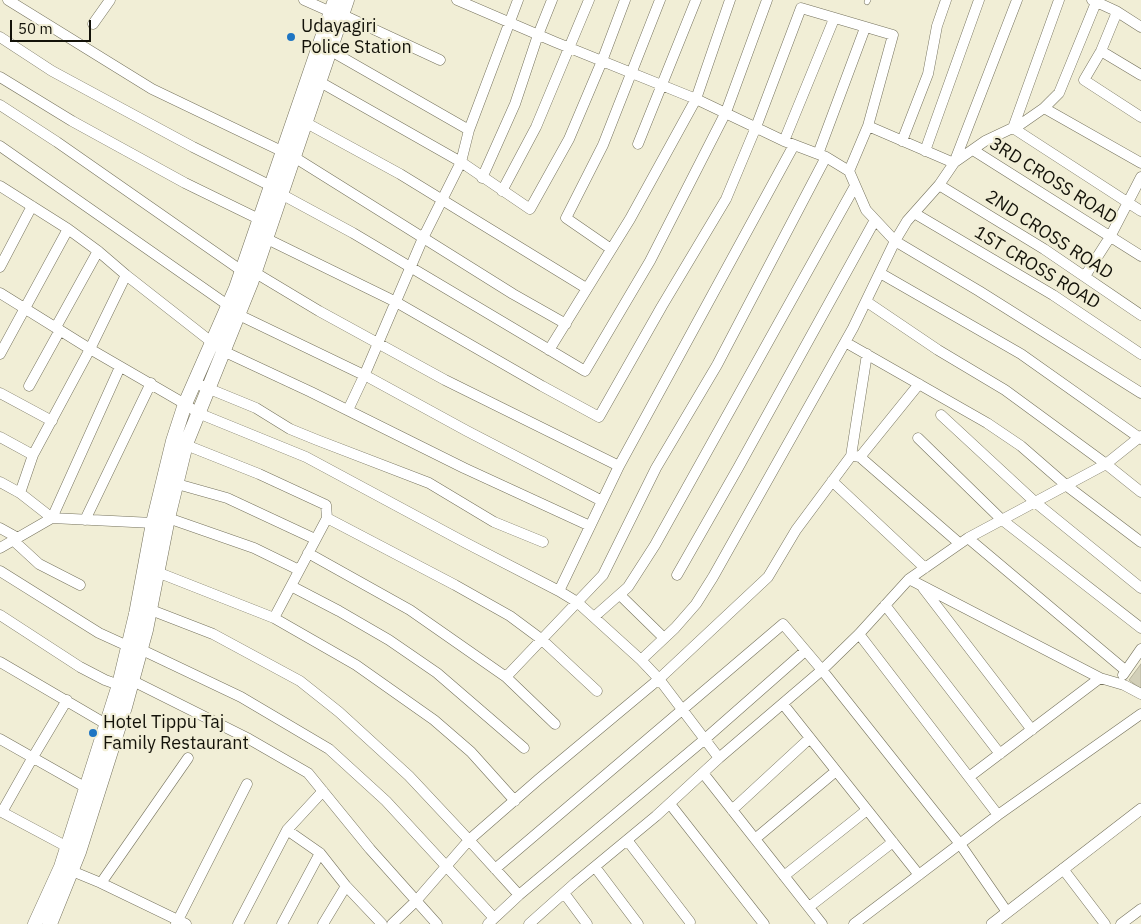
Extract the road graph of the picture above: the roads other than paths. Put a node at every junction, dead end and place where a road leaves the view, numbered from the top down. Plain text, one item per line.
1 (8, 0) edge
2 (110, 0) edge
3 (304, 0) edge
4 (347, 0) edge
5 (457, 0) edge
6 (518, 0) edge
7 (552, 0) edge
8 (589, 0) edge
9 (625, 0) edge
10 (660, 0) edge
11 (696, 0) edge
12 (730, 0) edge
13 (767, 0) edge
14 (946, 0) edge
15 (979, 0) edge
16 (1017, 0) edge
17 (1059, 0) edge
18 (1094, 1) edge
19 (479, 4) edge
20 (336, 9) edge
21 (1117, 12) junction
22 (834, 19) junction
23 (510, 23) junction
24 (94, 24) dead end
25 (1141, 27) edge
26 (865, 28) junction
27 (538, 35) junction
28 (0, 37) edge
29 (326, 48) junction
30 (570, 48) junction
31 (1101, 50) junction
32 (440, 60) dead end
33 (602, 61) junction
34 (632, 73) junction
35 (1141, 75) edge
36 (0, 77) edge
37 (315, 79) junction
38 (662, 85) junction
39 (696, 99) junction
40 (0, 105) edge
41 (1044, 108) junction
42 (726, 112) junction
43 (1141, 117) edge
44 (301, 119) junction
45 (868, 126) junction
46 (756, 127) junction
47 (1013, 128) junction
48 (470, 130) junction
49 (902, 141) junction
50 (789, 143) junction
51 (638, 144) dead end
52 (0, 146) edge
53 (973, 150) junction
54 (924, 151) junction
55 (288, 155) junction
56 (822, 156) junction
57 (461, 162) junction
58 (954, 163) junction
59 (1141, 163) edge
60 (849, 171) junction
61 (1141, 177) edge
62 (482, 178) junction
63 (939, 185) junction
64 (0, 186) edge
65 (855, 186) junction
66 (276, 190) junction
67 (502, 191) junction
68 (442, 200) junction
69 (1127, 203) junction
70 (32, 206) junction
71 (1141, 211) edge
72 (914, 213) junction
73 (874, 220) junction
74 (263, 228) junction
75 (68, 229) junction
76 (1110, 237) junction
77 (424, 238) junction
78 (895, 241) junction
79 (611, 249) junction
80 (98, 251) junction
81 (1141, 256) edge
82 (0, 267) edge
83 (410, 268) junction
84 (248, 272) junction
85 (880, 273) junction
86 (126, 275) junction
87 (1085, 276) junction
88 (586, 288) junction
89 (0, 293) edge
90 (396, 302) junction
91 (867, 302) junction
92 (24, 308) junction
93 (234, 310) junction
94 (1141, 315) edge
95 (566, 324) junction
96 (58, 328) junction
97 (845, 342) junction
98 (378, 343) junction
99 (218, 347) junction
100 (90, 349) junction
101 (549, 350) junction
102 (0, 354) edge
103 (867, 354) junction
104 (1141, 354) edge
105 (120, 367) junction
106 (364, 376) junction
107 (151, 383) junction
108 (919, 384) junction
109 (29, 386) dead end
110 (201, 386) junction
111 (0, 393) edge
112 (1141, 393) edge
113 (185, 404) junction
114 (348, 410) junction
115 (198, 413) junction
116 (941, 415) dead end
117 (52, 421) junction
118 (0, 437) edge
119 (918, 438) dead end
120 (1140, 438) edge
121 (179, 443) junction
122 (33, 455) junction
123 (856, 456) junction
124 (1106, 464) junction
125 (619, 466) junction
126 (832, 481) junction
127 (0, 482) edge
128 (169, 482) junction
129 (1067, 486) junction
130 (1141, 492) edge
131 (20, 493) junction
132 (602, 501) junction
133 (1035, 502) junction
134 (52, 518) junction
135 (168, 518) junction
136 (327, 518) junction
137 (1002, 519) junction
138 (85, 520) junction
139 (153, 523) junction
140 (590, 526) junction
141 (0, 528) edge
142 (315, 539) junction
143 (16, 540) junction
144 (963, 541) junction
145 (543, 542) dead end
146 (1141, 542) edge
147 (0, 548) edge
148 (308, 553) junction
149 (925, 568) junction
150 (299, 570) junction
151 (0, 571) edge
152 (150, 572) junction
153 (677, 575) dead end
154 (909, 579) junction
155 (80, 585) dead end
156 (921, 585) junction
157 (291, 586) junction
158 (1141, 588) edge
159 (559, 590) junction
160 (620, 595) junction
161 (577, 602) junction
162 (885, 605) junction
163 (151, 610) junction
164 (0, 614) edge
165 (136, 614) junction
166 (274, 618) junction
167 (594, 618) junction
168 (1141, 628) edge
169 (859, 634) junction
170 (664, 638) junction
171 (541, 639) junction
172 (135, 647) junction
173 (1141, 649) edge
174 (805, 650) junction
175 (641, 660) junction
176 (0, 662) edge
177 (822, 670) junction
178 (1126, 670) junction
179 (506, 677) junction
180 (1100, 678) junction
181 (659, 679) junction
182 (126, 683) junction
183 (1120, 684) junction
184 (598, 691) dead end
185 (1141, 694) edge
186 (67, 700) junction
187 (783, 704) junction
188 (683, 710) junction
189 (1141, 714) edge
190 (554, 724) dead end
191 (112, 728) junction
192 (1032, 730) junction
193 (810, 738) junction
194 (0, 739) edge
195 (704, 739) junction
196 (524, 748) dead end
197 (1000, 754) junction
198 (33, 757) junction
199 (188, 758) dead end
200 (719, 758) junction
201 (836, 771) junction
202 (703, 773) junction
203 (969, 777) junction
204 (247, 784) dead end
205 (92, 791) junction
206 (323, 792) junction
207 (515, 801) junction
208 (670, 804) junction
209 (1141, 809) edge
210 (732, 810) junction
211 (867, 810) junction
212 (1, 812) edge
213 (998, 814) junction
214 (287, 830) junction
215 (755, 839) junction
216 (469, 840) junction
217 (627, 840) junction
218 (893, 842) junction
219 (960, 844) junction
220 (73, 850) junction
221 (320, 853) junction
222 (447, 865) junction
223 (595, 867) junction
224 (495, 868) junction
225 (66, 869) junction
226 (1063, 870) junction
227 (919, 875) junction
228 (784, 876) junction
229 (101, 883) junction
230 (346, 886) junction
231 (564, 893) junction
232 (518, 895) junction
233 (416, 901) junction
234 (809, 907) junction
235 (1141, 909) edge
236 (1007, 912) junction
237 (491, 921) edge
238 (180, 923) edge
239 (690, 923) edge
240 (35, 924) edge
241 (50, 924) edge
242 (238, 924) edge
243 (282, 924) edge
244 (322, 924) edge
245 (382, 924) edge
246 (392, 924) edge
247 (436, 924) edge
248 (529, 924) edge
249 (588, 924) edge
250 (638, 924) edge
251 (764, 924) edge
252 (822, 924) edge
253 (854, 924) edge
254 (992, 924) edge
255 (1105, 924) edge
256 (1121, 924) edge

1 - 55 street
2 - 24 street
3 - 20 street
4 - 20 main road
5 - 19 street
6 - 23 street
7 - 27 street
8 - 30 street
9 - 33 street
10 - 34 street
11 - 38 street
12 - 39 street
13 - 42 street
14 - 49 street
15 - 54 street
16 - 58 street
17 - 47 street
18 - 21 street
18 - 41 street
19 - 23 street
20 - 29 main road
20 - 32 street
21 - 25 street
21 - 31 street
22 - 26 street
22 - 46 street
22 - 50 street
23 - 27 street
23 - 48 street
26 - 45 street
26 - 56 street
27 - 30 street
27 - 62 street
28 - 66 street
29 - 37 main road
29 - 48 street
30 - 33 street
30 - 67 street
31 - 35 street
31 - 43 street
33 - 34 street
33 - 67 street
34 - 38 street
34 - 79 street
36 - 74 street
37 - 44 main road
37 - 57 street
38 - 39 street
38 - 51 street
39 - 42 street
39 - 79 street
40 - 84 street
41 - 47 street
41 - 59 street
42 - 46 street
42 - 101 street
44 - 55 main road
44 - 68 street
45 - 49 street
45 - 60 street
46 - 50 street
46 - 90 street
47 - 53 street
47 - 69 street
48 - 57 street
49 - 54 street
50 - 56 street
50 - 125 street
52 - 93 street
53 - 58 street
53 - 76 street, 3RD CROSS ROAD
54 - 58 street
55 - 66 main road
55 - 77 street
56 - 60 street
56 - 161 street
57 - 62 street
57 - 68 street
58 - 63 street
60 - 65 street
61 - 69 street
62 - 67 street
63 - 72 street
63 - 87 street, 2ND CROSS ROAD
64 - 70 street
65 - 73 street
65 - 160 street
66 - 74 main road
66 - 83 street
68 - 77 street
68 - 88 street
69 - 71 street
69 - 76 street
70 - 75 street
70 - 82 street
72 - 78 street
72 - 104 street, 1ST CROSS ROAD
73 - 78 street
73 - 153 street
74 - 84 main road
74 - 90 street
75 - 80 street
75 - 92 street
76 - 81 street, 3RD CROSS ROAD
76 - 87 street
77 - 83 street
77 - 95 street
78 - 85 street
78 - 112 street
79 - 88 street
80 - 86 street
80 - 96 street
83 - 90 street
83 - 101 street
84 - 93 main road
84 - 98 street
85 - 91 street
85 - 120 street
86 - 99 street
86 - 100 street
87 - 94 street, 2ND CROSS ROAD
88 - 95 street
89 - 92 street
90 - 98 street
91 - 97 street
91 - 124 street
92 - 96 street
92 - 102 street
93 - 99 main road
93 - 106 street
95 - 101 street
96 - 100 street
96 - 109 street
97 - 103 street
97 - 170 street
98 - 106 street
98 - 125 street
99 - 110 main road
99 - 114 street
100 - 105 street
100 - 117 street
103 - 108 street
103 - 123 street
105 - 107 street
105 - 134 street
106 - 114 street
106 - 132 street
107 - 113 street
107 - 138 street
108 - 123 street
108 - 129 street
110 - 113 main road
110 - 115 main road
110 - 145 street
111 - 117 street
113 - 115 street
113 - 121 main road
114 - 140 street
115 - 121 main road
115 - 159 street
116 - 133 street
117 - 122 street
118 - 122 street
119 - 137 street
120 - 124 street
121 - 128 main road
121 - 136 street
122 - 131 street
123 - 126 street
123 - 144 street
124 - 129 street
124 - 130 street
125 - 132 street
126 - 149 street
126 - 181 street
127 - 131 street
128 - 135 main road
128 - 139 main road
128 - 142 street
129 - 133 street
129 - 146 street
131 - 134 street
132 - 140 street
133 - 137 street
133 - 158 street
134 - 138 street
134 - 143 street
135 - 139 street
135 - 150 street
135 - 152 main road
136 - 142 street
136 - 171 street
137 - 144 street
137 - 168 street
138 - 139 street
139 - 152 main road
140 - 159 street
141 - 143 street
142 - 148 street
143 - 147 street
143 - 155 street
144 - 149 street
144 - 178 street
148 - 150 street
148 - 179 street
149 - 154 street
150 - 157 street
151 - 172 street
152 - 163 main road
152 - 165 main road
152 - 166 street
154 - 156 street
154 - 162 street
156 - 180 street
156 - 192 street
157 - 166 street
157 - 196 street
159 - 161 street
160 - 167 street
160 - 170 street
161 - 167 street
161 - 171 street
162 - 169 street
162 - 197 street
163 - 165 street
163 - 172 main road
163 - 216 street
164 - 182 street
165 - 172 main road
166 - 207 street
167 - 175 street
169 - 177 street
169 - 203 street
170 - 175 street
171 - 179 street
171 - 184 street
172 - 182 main road
172 - 222 street
173 - 178 street
174 - 177 street
174 - 188 street
174 - 195 street
175 - 181 street
176 - 186 street
177 - 187 street
177 - 219 street
178 - 183 street
179 - 190 street
180 - 183 street
180 - 192 street
181 - 188 street
181 - 207 street
182 - 191 main road
182 - 206 street
183 - 185 street
186 - 191 street
186 - 198 street
187 - 193 street
187 - 200 street
188 - 195 street
188 - 224 street
189 - 213 street
191 - 205 main road
192 - 197 street
193 - 201 street
193 - 210 street
194 - 198 street
195 - 200 street
195 - 232 street
197 - 203 street
198 - 205 street
198 - 212 street
199 - 229 street
200 - 202 street
201 - 211 street
201 - 215 street
202 - 208 street
202 - 210 street
203 - 213 street
204 - 238 street
205 - 220 main road
206 - 214 street
206 - 233 street
207 - 216 street
208 - 217 street
208 - 251 street
209 - 226 street
210 - 215 street
211 - 218 street
211 - 228 street
212 - 220 street
213 - 219 street
214 - 221 street
214 - 242 street
215 - 228 street
216 - 222 street
216 - 224 street
217 - 223 street
217 - 239 street
218 - 227 street
218 - 234 street
219 - 227 street
219 - 236 street
220 - 225 main road
221 - 230 street
221 - 243 street
222 - 233 street
222 - 237 street
223 - 231 street
223 - 250 street
224 - 232 street
225 - 229 street
225 - 240 main road
225 - 241 main road
226 - 236 street
226 - 255 street
227 - 253 street
228 - 234 street
229 - 238 street
230 - 244 street
230 - 245 street
231 - 248 street
231 - 249 street
232 - 237 street
233 - 246 street
233 - 247 street
234 - 252 street
235 - 256 street
236 - 254 street

